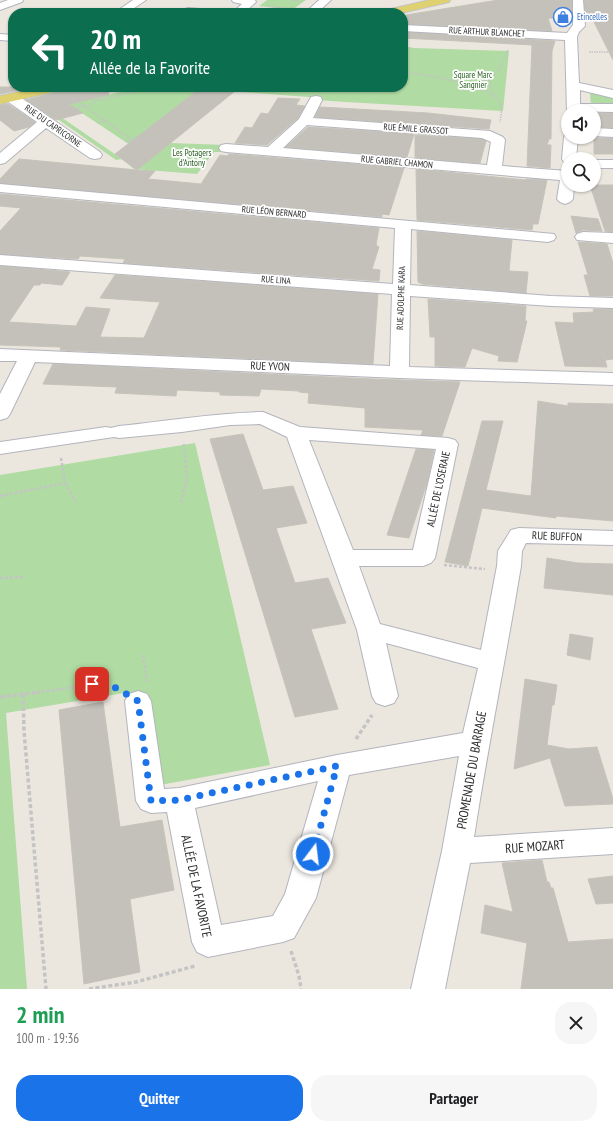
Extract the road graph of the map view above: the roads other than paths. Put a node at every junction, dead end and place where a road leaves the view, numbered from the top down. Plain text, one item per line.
1 (18, 0) edge
2 (141, 0) edge
3 (236, 0) edge
4 (326, 0) edge
5 (445, 0) edge
6 (578, 0) edge
7 (0, 7) edge
8 (129, 8) edge
9 (243, 8) edge
10 (316, 8) edge
11 (408, 8) edge
12 (408, 28) edge
13 (571, 37) junction
14 (574, 86) junction
15 (37, 92) edge
16 (613, 94) edge
17 (6, 99) edge
18 (316, 100) dead end
19 (575, 104) edge
20 (601, 108) edge
21 (613, 108) edge
22 (304, 121) junction
23 (45, 122) junction
24 (601, 132) edge
25 (613, 133) edge
26 (226, 148) dead end
27 (272, 152) junction
28 (94, 155) dead end
29 (0, 160) edge
30 (601, 164) edge
31 (613, 164) edge
32 (494, 170) junction
33 (561, 175) edge
34 (0, 188) edge
35 (566, 192) edge
36 (565, 199) dead end
37 (403, 224) junction
38 (548, 237) dead end
39 (583, 237) dead end
40 (613, 238) edge
41 (0, 260) edge
42 (401, 290) junction
43 (613, 303) edge
44 (0, 355) edge
45 (29, 356) junction
46 (399, 372) junction
47 (613, 379) edge
48 (0, 414) edge
49 (0, 420) edge
50 (296, 433) junction
51 (0, 442) edge
52 (0, 448) edge
53 (613, 538) edge
54 (510, 551) joint
55 (344, 558) junction
56 (370, 630) junction
57 (492, 662) junction
58 (385, 696) road end
59 (138, 701) road end
60 (475, 742) junction
61 (337, 766) junction
62 (179, 800) junction
63 (613, 841) edge
64 (457, 850) junction
65 (428, 989) edge

1 - 7 street
2 - 8 street
3 - 9 street
4 - 10 street
5 - 11 main road
6 - 13 street
12 - 13 street, RUE ARTHUR BLANCHET
13 - 14 street
14 - 16 street
14 - 19 street
15 - 17 main road
17 - 23 street, RUE DU CAPRICORNE
18 - 22 street
20 - 21 street
22 - 27 street
22 - 32 street, RUE ÉMILE GRASSOT
23 - 28 street, RUE DU CAPRICORNE
23 - 29 street
24 - 25 street
26 - 27 street, RUE GABRIEL CHAMON
27 - 32 street, RUE GABRIEL CHAMON
30 - 31 street
32 - 33 street, RUE GABRIEL CHAMON
34 - 37 street, RUE LÉON BERNARD
35 - 36 street
37 - 38 street, RUE LÉON BERNARD
37 - 42 street, RUE ADOLPHE KARA
39 - 40 street
41 - 42 street, RUE LINA
42 - 43 street, RUE LINA
42 - 46 street, RUE ADOLPHE KARA
44 - 45 street, RUE YVON
45 - 46 street, RUE YVON
45 - 48 street
46 - 47 street, RUE YVON
49 - 51 street
50 - 52 street, ALLÉE DE L'OSERAIE
50 - 55 street
50 - 55 street, ALLÉE DE L'OSERAIE
53 - 54 street, RUE BUFFON
54 - 57 street, PROMENADE DU BARRAGE
55 - 56 street
56 - 57 street
56 - 58 street
57 - 60 street, PROMENADE DU BARRAGE
59 - 62 street
60 - 61 street
60 - 64 street, PROMENADE DU BARRAGE
61 - 62 street
61 - 62 street, ALLÉE DE LA FAVORITE
63 - 64 street, RUE MOZART
64 - 65 street, PROMENADE DU BARRAGE

